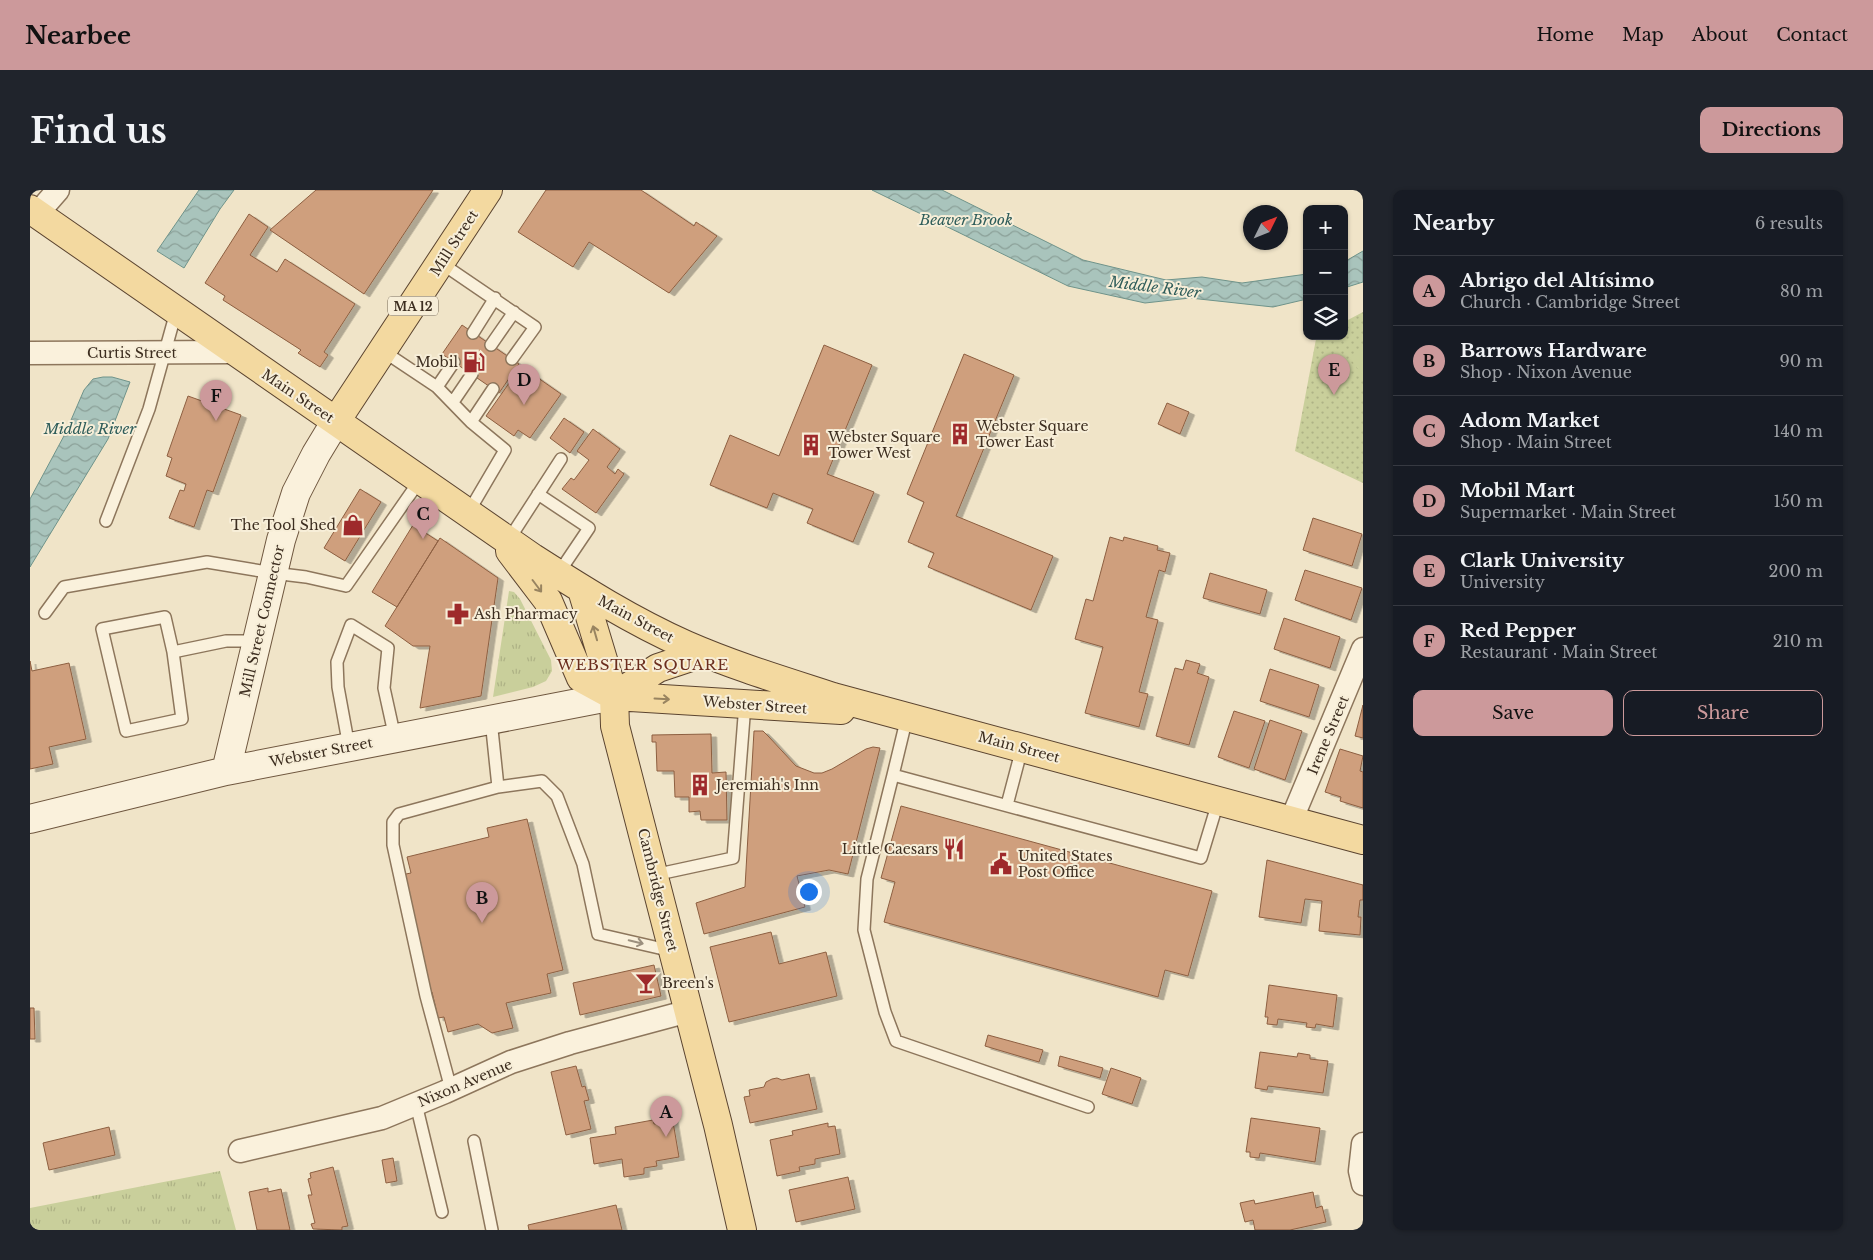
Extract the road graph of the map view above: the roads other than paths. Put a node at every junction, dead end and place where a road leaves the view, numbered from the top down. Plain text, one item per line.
1 (58, 190) edge
2 (488, 190) edge
3 (33, 212) edge
4 (441, 262) junction
5 (495, 298) junction
6 (176, 311) junction
7 (514, 312) junction
8 (473, 333) dead end
9 (491, 345) dead end
10 (383, 351) junction
11 (164, 352) junction
12 (234, 352) junction
13 (30, 353) edge
14 (512, 359) dead end
15 (454, 362) dead end
16 (472, 374) dead end
17 (437, 387) junction
18 (492, 389) dead end
19 (453, 402) junction
20 (336, 421) junction
21 (471, 422) junction
22 (561, 459) dead end
23 (420, 480) junction
24 (538, 494) junction
25 (468, 513) junction
26 (106, 521) dead end
27 (502, 537) junction
28 (272, 573) junction
29 (558, 574) junction
30 (582, 590) junction
31 (45, 613) dead end
32 (256, 640) junction
33 (1363, 649) edge
34 (172, 652) junction
35 (704, 653) junction
36 (614, 696) junction
37 (745, 704) junction
38 (901, 716) junction
39 (491, 720) junction
40 (395, 738) junction
41 (349, 747) junction
42 (1022, 748) junction
43 (226, 770) junction
44 (893, 775) junction
45 (498, 787) junction
46 (1218, 802) junction
47 (1007, 805) junction
48 (30, 819) edge
49 (1292, 821) junction
50 (1363, 840) edge
51 (654, 876) junction
52 (674, 951) junction
53 (689, 1011) junction
54 (451, 1089) junction
55 (416, 1104) junction
56 (1088, 1108) dead end
57 (474, 1141) dead end
58 (1363, 1144) edge
59 (240, 1151) dead end
60 (1363, 1184) edge
61 (442, 1212) dead end
62 (492, 1230) edge
63 (742, 1230) edge

1 - 3 street
2 - 4 main road, Mill Street / MA 12
3 - 6 main road, Main Street
4 - 5 lane
4 - 10 main road, Mill Street / MA 12
5 - 7 lane
5 - 8 lane
6 - 11 lane
6 - 12 main road, Main Street
7 - 9 lane
7 - 14 lane
10 - 17 lane
10 - 20 main road, Mill Street / MA 12
11 - 12 street, Curtis Street
11 - 13 street, Curtis Street
11 - 26 lane
12 - 20 main road, Main Street
15 - 17 lane
16 - 19 lane
17 - 19 lane
18 - 21 lane
19 - 21 lane
20 - 23 main road, Main Street
20 - 28 main road, Mill Street Connector / MA 12
21 - 25 lane
22 - 24 lane
23 - 25 main road, Main Street
23 - 28 lane
24 - 27 lane
24 - 29 lane
25 - 27 main road, Main Street
27 - 29 main road, Main Street
27 -> 36 main road
28 - 31 lane
28 - 32 main road, Mill Street Connector / MA 12
29 - 30 main road, Main Street
30 - 35 main road, Main Street
36 -> 30 main road, Cambridge Street
32 - 34 lane
32 - 43 main road, Mill Street Connector / MA 12
33 - 49 street, Irene Street
34 - 34 lane
35 - 36 main road, Webster Street
35 - 38 main road, Main Street
36 -> 37 main road, Webster Street
36 - 39 main road, Webster Street
36 - 51 main road, Cambridge Street
37 - 38 main road, Webster Street
37 - 51 lane
38 - 42 main road, Main Street
38 - 44 lane
39 - 40 main road, Webster Street
39 - 45 lane
40 - 41 main road, Webster Street
40 - 41 lane
41 - 43 main road, Webster Street
42 - 46 main road, Main Street
42 - 47 lane
43 - 48 main road, Webster Street
44 - 47 lane
44 - 56 lane
45 -> 52 lane
45 - 54 lane
46 - 47 lane
46 - 49 main road, Main Street
49 - 50 main road, Main Street
51 - 52 main road, Cambridge Street
52 - 53 main road, Cambridge Street
53 - 54 street, Nixon Avenue
53 - 63 main road, Cambridge Street
54 - 55 street, Nixon Avenue
55 - 59 street, Nixon Avenue
55 - 61 lane
57 - 62 lane
58 - 60 street

